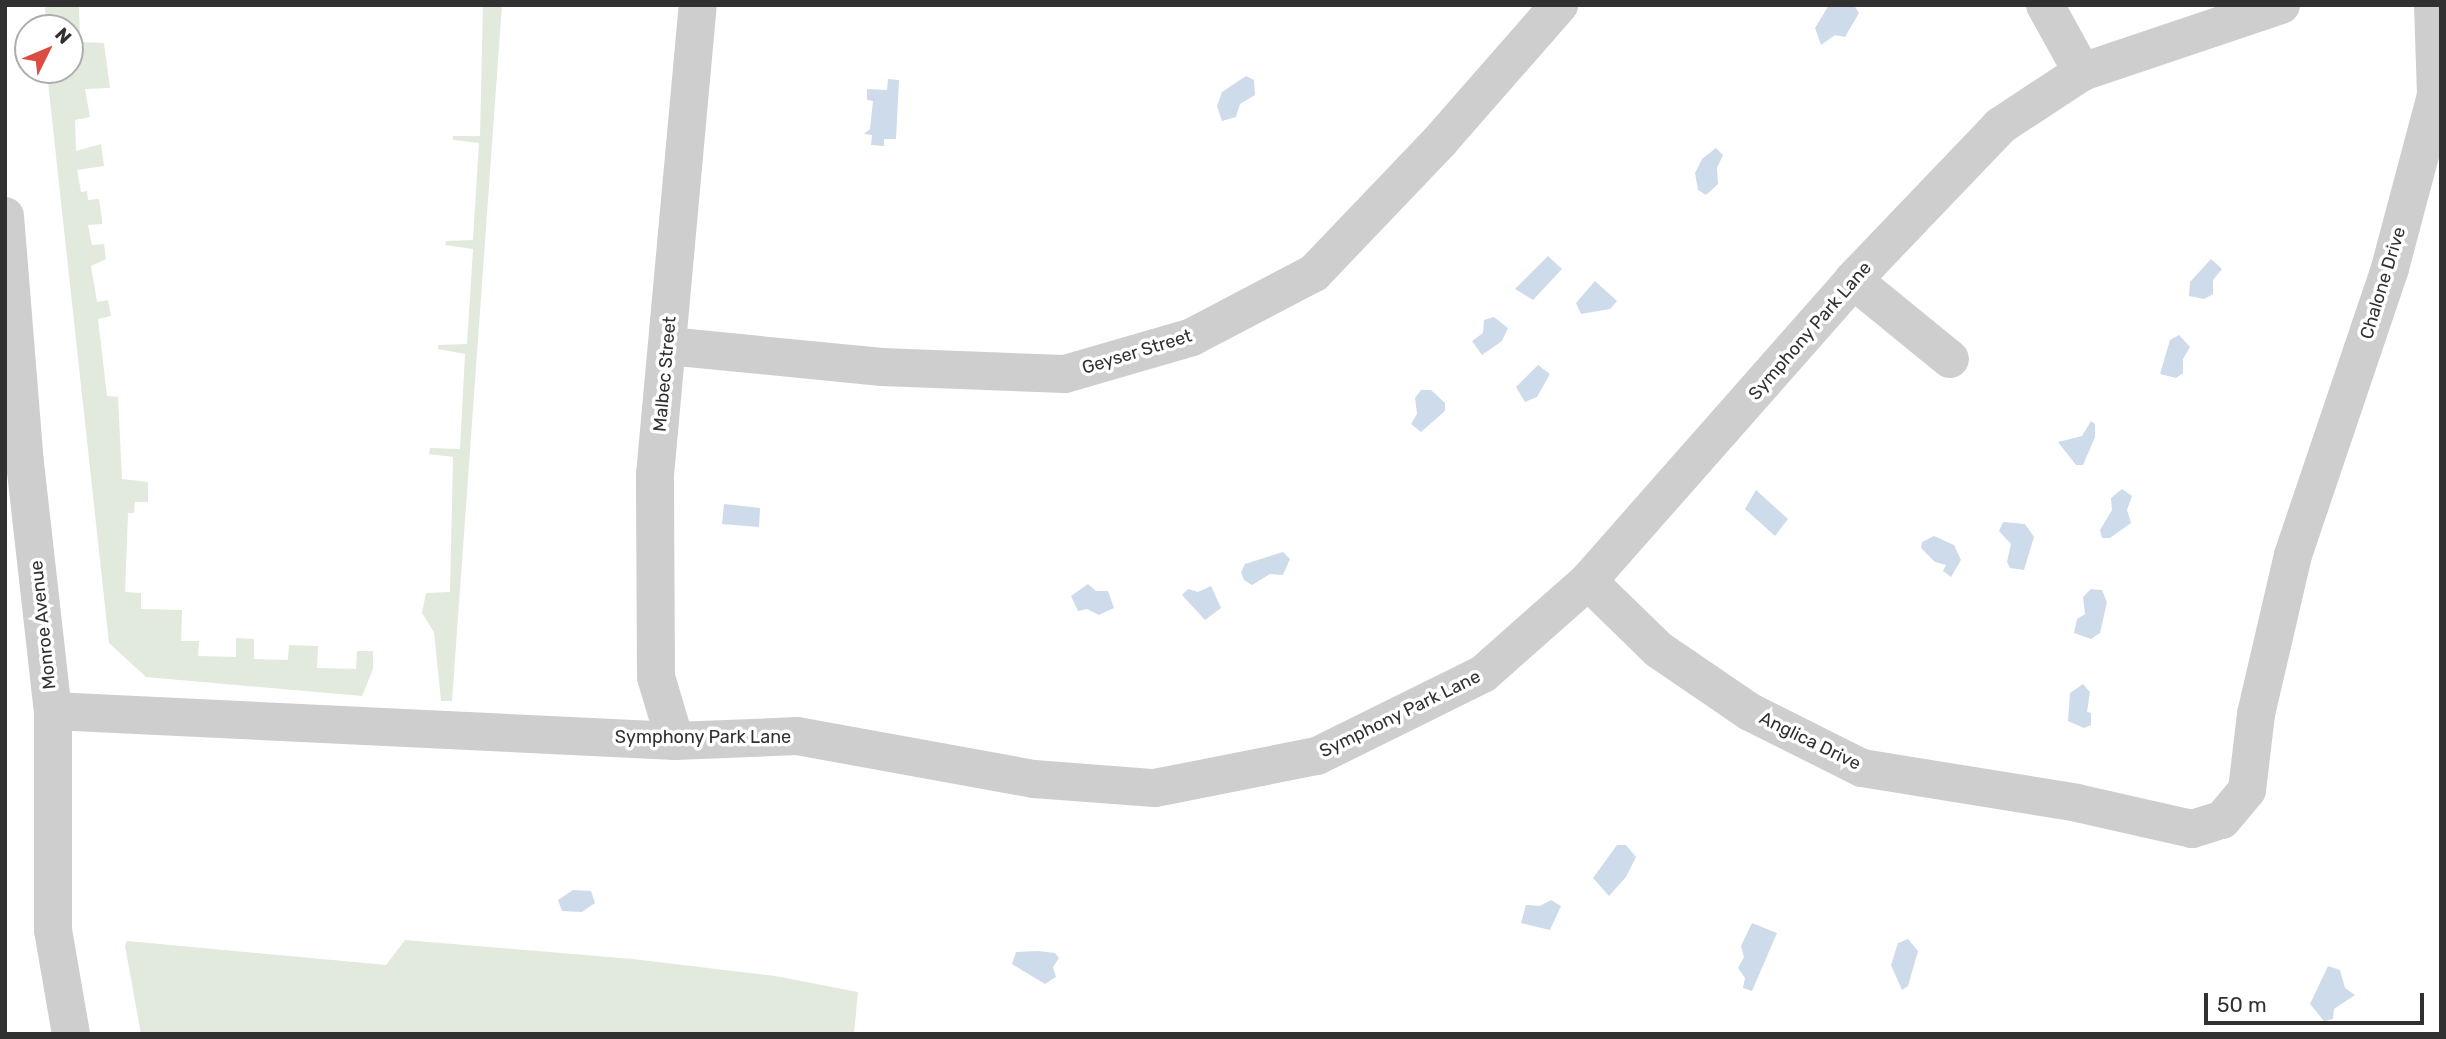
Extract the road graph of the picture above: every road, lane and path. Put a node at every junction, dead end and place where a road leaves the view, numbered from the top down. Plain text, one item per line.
1 (698, 5) edge
2 (1559, 5) edge
3 (2045, 5) edge
4 (2281, 5) edge
5 (2433, 5) edge
6 (2082, 72) junction
7 (5, 216) edge
8 (1853, 280) junction
9 (668, 346) junction
10 (1950, 359) dead end
11 (1588, 581) junction
12 (53, 711) junction
13 (675, 741) junction
14 (2077, 803) joint
15 (71, 1034) edge

1 - 9 street, Malbec Street
2 - 9 street, Geyser Street
3 - 6 street
4 - 6 street, Symphony Park Lane
5 - 14 street, Chalone Drive
6 - 8 street, Symphony Park Lane
7 - 12 street, Monroe Avenue
8 - 10 street
8 - 11 street, Symphony Park Lane
9 - 13 street, Malbec Street
11 - 13 street, Symphony Park Lane
11 - 14 street, Anglica Drive
12 - 13 street, Symphony Park Lane
12 - 15 street, Monroe Avenue

